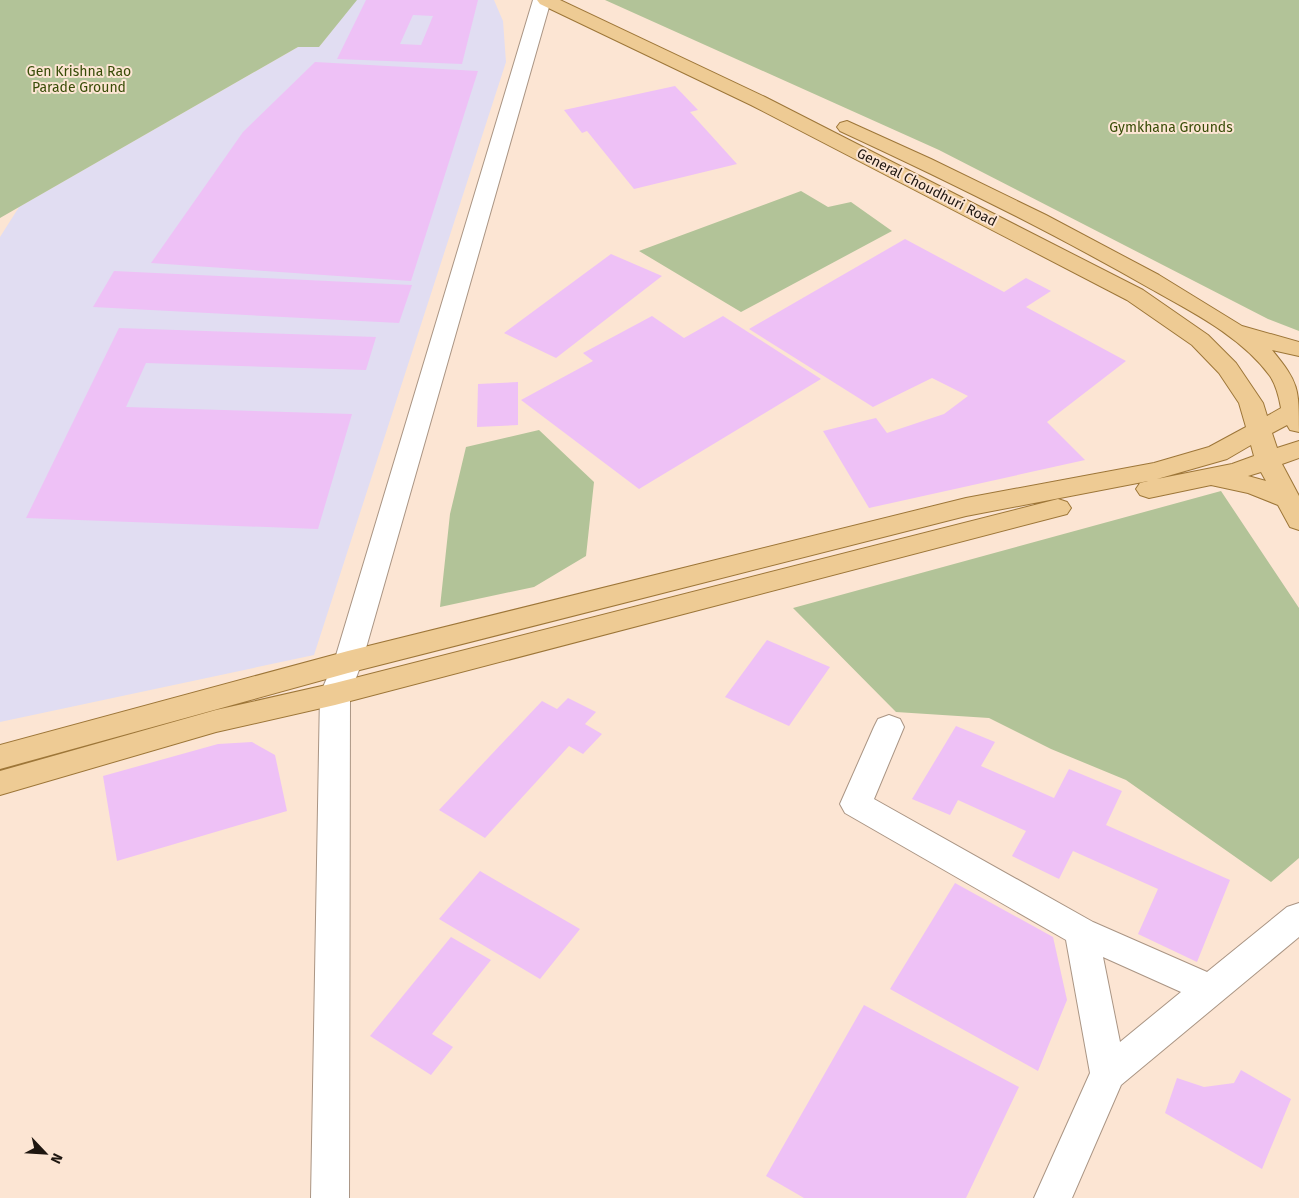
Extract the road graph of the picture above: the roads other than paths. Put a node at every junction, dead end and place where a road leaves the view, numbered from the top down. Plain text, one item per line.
1 (544, 0) edge
2 (575, 0) edge
3 (1234, 328) junction
4 (1299, 349) edge
5 (1297, 415) edge
6 (1259, 431) junction
7 (1299, 449) edge
8 (1268, 461) junction
9 (1211, 476) junction
10 (1288, 499) junction
11 (1299, 521) edge
12 (348, 662) junction
13 (335, 694) junction
14 (889, 727) dead end
15 (0, 757) edge
16 (0, 783) edge
17 (1299, 917) edge
18 (1081, 932) junction
19 (1210, 989) junction
20 (1108, 1073) junction
21 (330, 1198) edge
22 (1053, 1198) edge

1 - 6 main road, General Choudhuri Road
1 - 12 street
2 - 3 main road, General Choudhuri Road
3 - 4 main road
3 - 5 main road, General Choudhuri Road
5 - 6 main road
6 - 8 main road, General Choudhuri Road
6 - 12 main road
7 - 8 main road
8 - 9 main road
8 - 10 main road, General Choudhuri Road
9 - 10 main road
9 - 13 main road
10 - 11 main road, General Choudhuri Road
12 - 13 street
12 - 15 main road
13 - 16 main road
13 - 21 street
14 - 18 street
17 - 19 street
18 - 19 street
18 - 20 street
19 - 20 street
20 - 22 street

